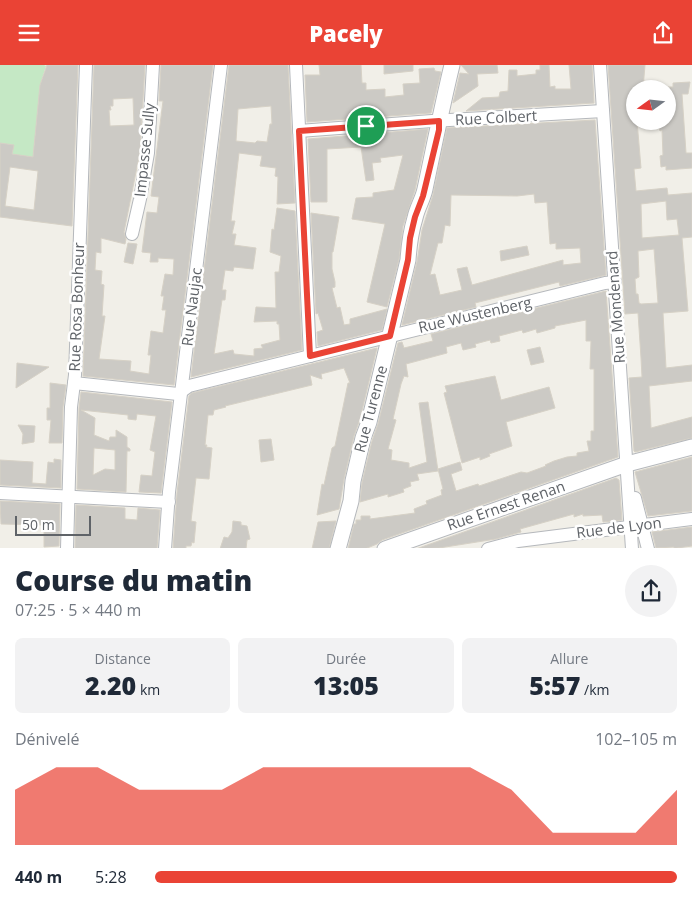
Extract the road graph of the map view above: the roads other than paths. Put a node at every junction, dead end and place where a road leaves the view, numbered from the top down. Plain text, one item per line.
1 (86, 65) edge
2 (153, 65) edge
3 (221, 65) edge
4 (296, 65) edge
5 (452, 65) edge
6 (600, 65) edge
7 (603, 111) junction
8 (439, 121) junction
9 (299, 131) junction
10 (132, 234) dead end
11 (615, 283) junction
12 (390, 336) junction
13 (310, 356) junction
14 (74, 383) junction
15 (181, 392) junction
16 (692, 447) edge
17 (627, 464) junction
18 (0, 493) edge
19 (69, 497) junction
20 (169, 502) junction
21 (692, 519) edge
22 (636, 526) junction
23 (393, 547) edge
24 (68, 548) edge
25 (165, 548) edge
26 (338, 548) edge
27 (492, 548) edge
28 (632, 548) edge
29 (647, 548) edge

1 - 14 street, Rue Rosa Bonheur
2 - 10 street, Impasse Sully
3 - 15 street, Rue Naujac
4 - 9 street
5 - 8 street, Rue Turenne
6 - 7 street, Rue Mondenard
7 - 8 street, Rue Colbert
7 - 11 street, Rue Mondenard
8 - 9 street, Rue Colbert
8 - 12 street, Rue Turenne
9 - 13 street
11 - 12 street, Rue Wustenberg
11 - 17 street, Rue Mondenard
12 - 13 street, Rue Wustenberg
12 - 26 street, Rue Turenne
13 - 15 street, Rue Wustenberg
14 - 15 street, Rue Wustenberg
14 - 19 street, Rue Rosa Bonheur
15 - 20 street, Rue Naujac
16 - 17 street, Rue Ernest Renan
17 - 22 street, Rue Mondenard
17 - 23 street, Rue Ernest Renan
18 - 19 street
19 - 20 street
19 - 24 street, Rue Rosa Bonheur
20 - 25 street, Rue Naujac
21 - 22 street, Rue de Lyon
22 - 27 street, Rue de Lyon
22 - 28 street, Rue Mondenard
22 - 29 street

